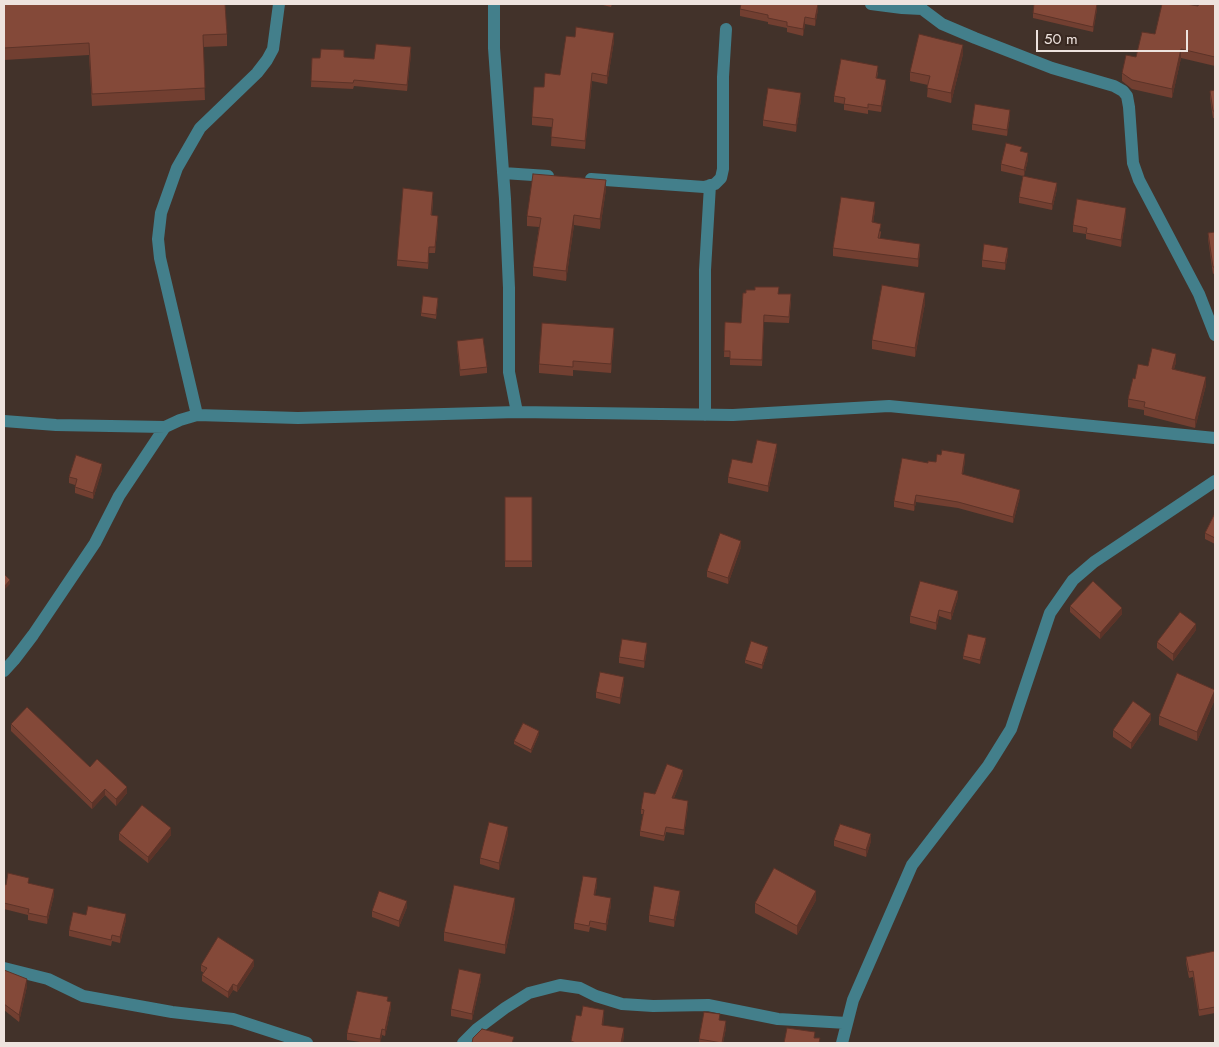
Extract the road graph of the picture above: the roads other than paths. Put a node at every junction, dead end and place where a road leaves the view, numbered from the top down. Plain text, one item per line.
1 (280, 4) edge
2 (494, 4) edge
3 (870, 4) edge
4 (921, 6) edge
5 (726, 29) dead end
6 (503, 174) junction
7 (561, 177) edge
8 (580, 178) edge
9 (710, 185) junction
10 (1215, 335) edge
11 (517, 412) junction
12 (198, 415) junction
13 (705, 415) junction
14 (4, 421) edge
15 (165, 427) junction
16 (1215, 438) edge
17 (1215, 481) edge
18 (4, 671) edge
19 (4, 968) edge
20 (847, 1023) junction
21 (307, 1043) edge
22 (463, 1043) edge
23 (842, 1043) edge

1 - 12 street
2 - 6 street
3 - 4 street
4 - 10 street
5 - 9 street
6 - 7 street
6 - 11 street
8 - 9 street
9 - 13 street
11 - 12 street
11 - 13 street
12 - 15 street
13 - 16 street
14 - 15 street
15 - 18 street
17 - 20 street
19 - 21 street
20 - 22 street
20 - 23 street

